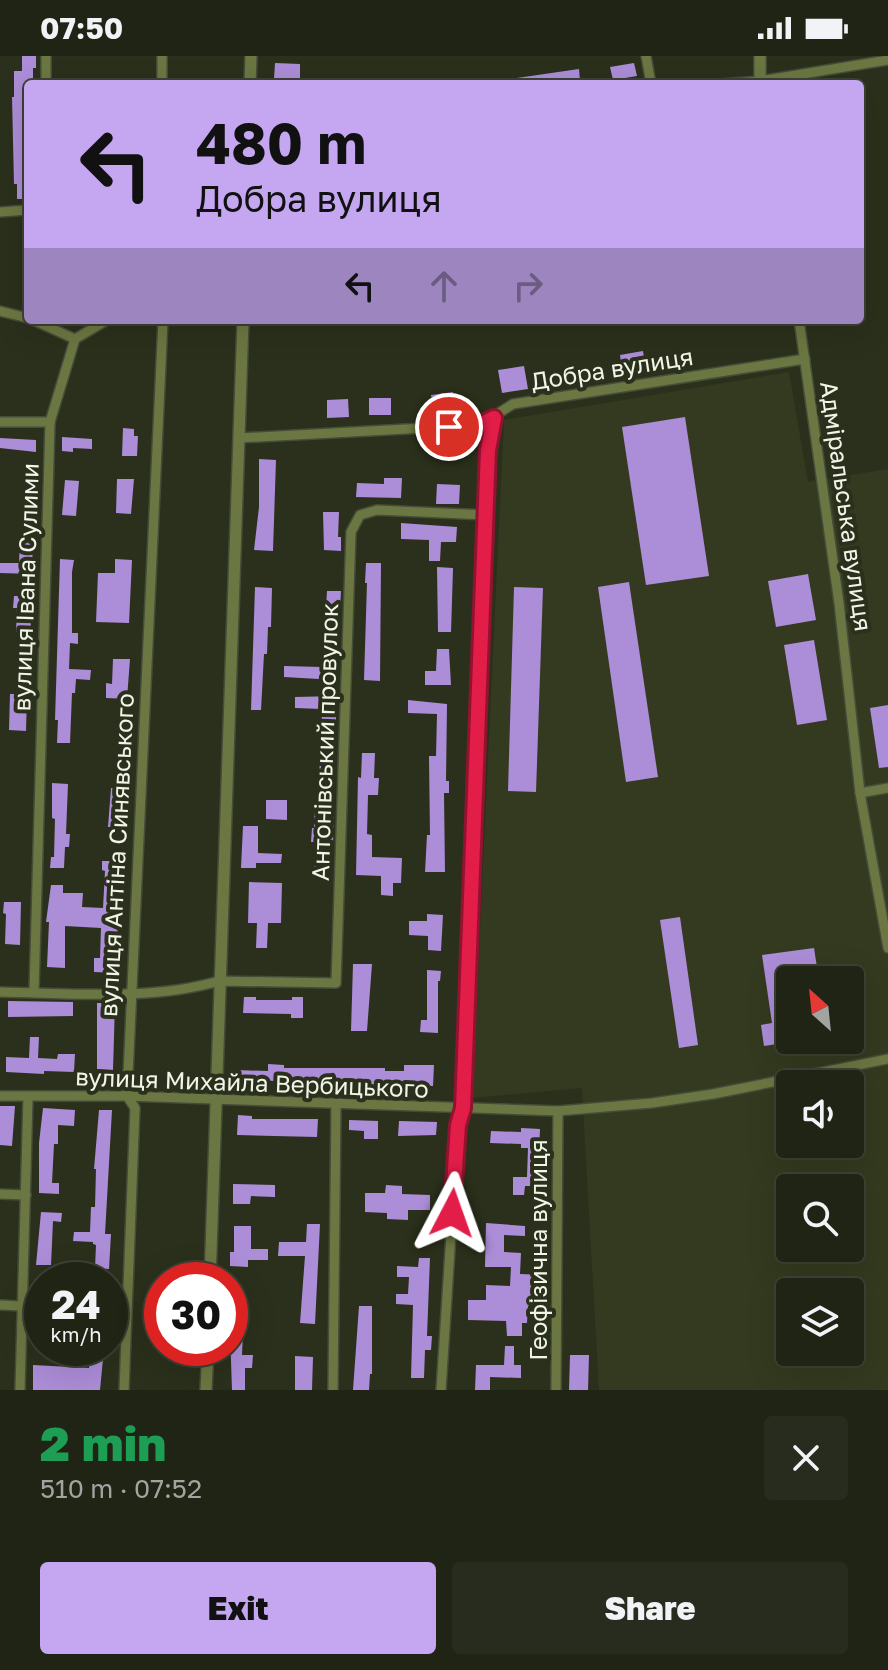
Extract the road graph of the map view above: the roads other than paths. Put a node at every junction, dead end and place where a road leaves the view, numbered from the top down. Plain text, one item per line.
1 (46, 56) edge
2 (162, 56) edge
3 (251, 56) edge
4 (646, 56) edge
5 (760, 56) edge
6 (888, 60) edge
7 (46, 80) edge
8 (162, 80) edge
9 (250, 80) edge
10 (650, 80) edge
11 (760, 80) edge
12 (772, 80) edge
13 (24, 210) edge
14 (0, 212) edge
15 (0, 311) edge
16 (24, 317) edge
17 (41, 324) edge
18 (100, 324) edge
19 (163, 324) edge
20 (243, 324) edge
21 (800, 324) edge
22 (75, 339) junction
23 (805, 359) junction
24 (494, 418) junction
25 (0, 422) edge
26 (50, 422) junction
27 (239, 438) junction
28 (487, 515) junction
29 (888, 788) edge
30 (860, 793) junction
31 (888, 948) edge
32 (219, 981) junction
33 (0, 992) edge
34 (34, 992) junction
35 (132, 993) junction
36 (885, 1061) edge
37 (0, 1096) edge
38 (127, 1096) junction
39 (28, 1097) junction
40 (217, 1100) junction
41 (336, 1104) junction
42 (463, 1108) junction
43 (558, 1111) junction
44 (0, 1194) edge
45 (26, 1195) junction
46 (211, 1262) edge
47 (0, 1305) edge
48 (21, 1306) junction
49 (207, 1366) edge
50 (20, 1390) edge
51 (124, 1390) edge
52 (206, 1390) edge
53 (333, 1390) edge
54 (441, 1390) edge
55 (556, 1390) edge

1 - 7 street
2 - 8 street
3 - 9 street
4 - 10 street
5 - 11 street
6 - 12 street
13 - 14 street
15 - 16 street
17 - 22 street
18 - 22 street
19 - 35 street, вулиця Антіна Синявського
20 - 27 street
21 - 23 street, Адміральська вулиця
22 - 26 street, вулиця Івана Сулими
23 - 24 street, Добра вулиця
23 - 30 street, Адміральська вулиця
24 - 27 street, Добра вулиця
24 - 28 street
25 - 26 street
26 - 34 street, вулиця Івана Сулими
27 - 32 street
28 - 32 street, Антонівський провулок
28 - 42 street
29 - 30 street
30 - 31 street, Адміральська вулиця
32 - 35 street
32 - 40 street
33 - 34 street
34 - 35 street
35 - 38 street, вулиця Антіна Синявського
36 - 43 street, вулиця Михайла Вербицького
37 - 39 street, вулиця Михайла Вербицького
38 - 39 street, вулиця Михайла Вербицького
38 - 40 street, вулиця Михайла Вербицького
38 - 51 street, вулиця Антіна Синявського
39 - 45 street
40 - 41 street, вулиця Михайла Вербицького
40 - 46 street
41 - 42 street, вулиця Михайла Вербицького
41 - 53 street
42 - 43 street, вулиця Михайла Вербицького
42 - 54 street
43 - 55 street, Геофізична вулиця
44 - 45 street
45 - 48 street
47 - 48 street
48 - 50 street
49 - 52 street

